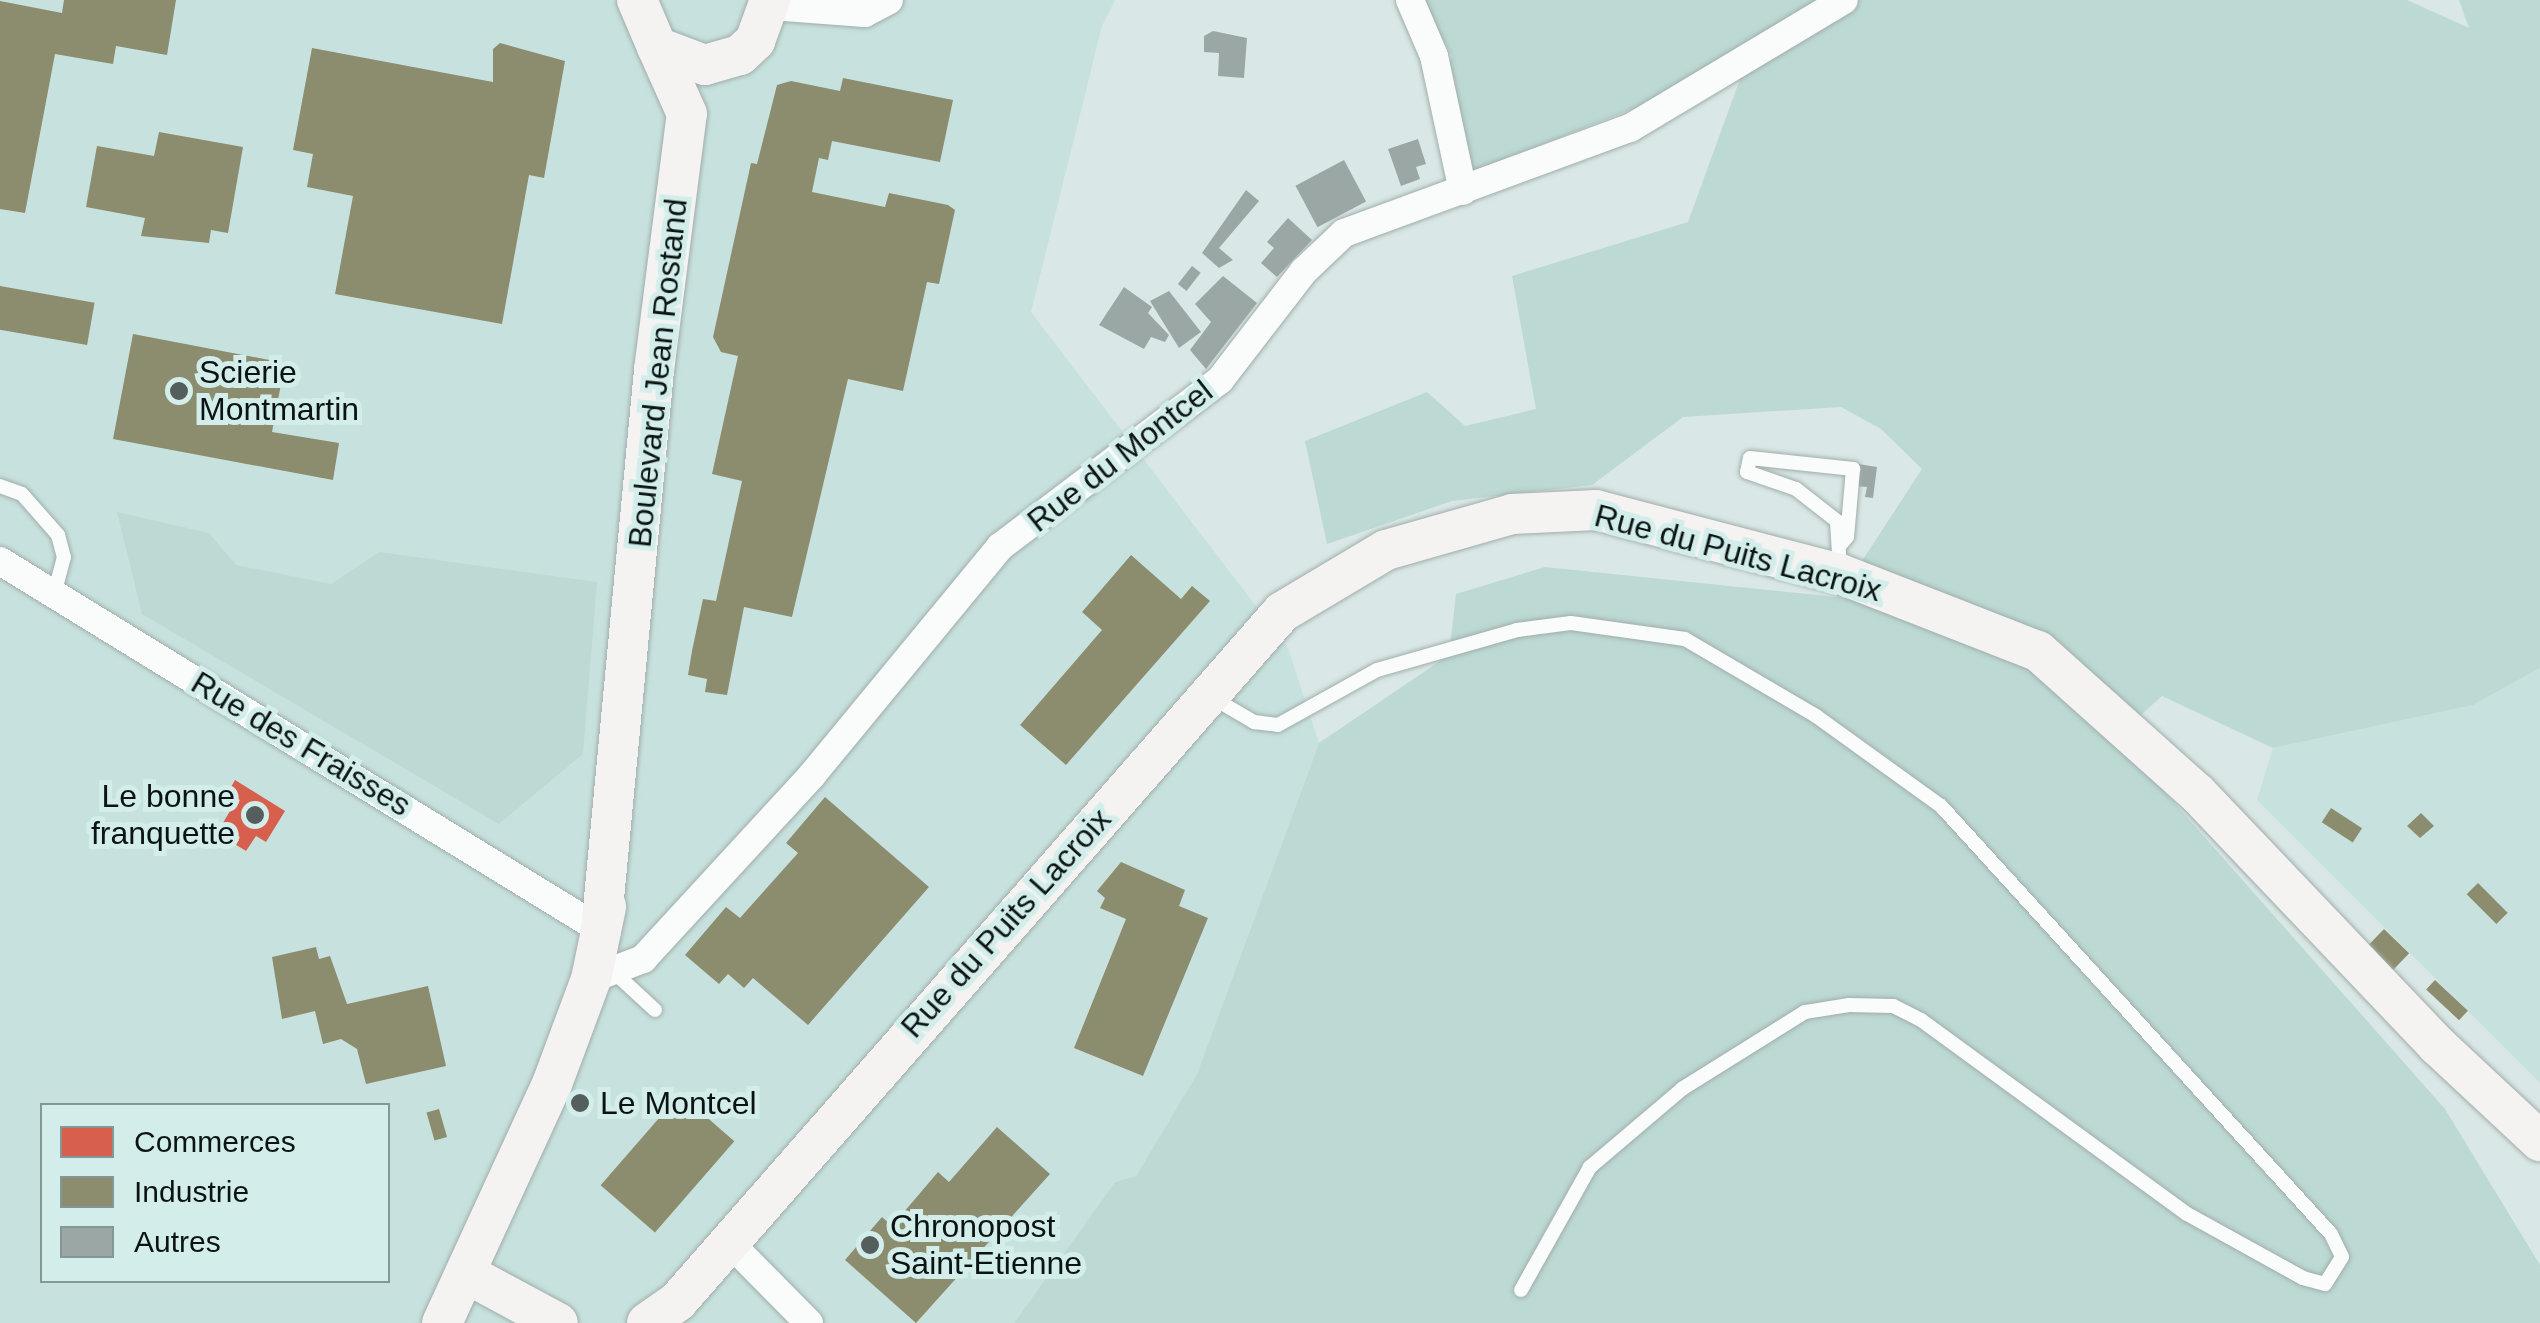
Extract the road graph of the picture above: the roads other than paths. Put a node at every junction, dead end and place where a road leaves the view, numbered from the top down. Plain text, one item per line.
1 (637, 0) edge
2 (888, 0) edge
3 (1410, 0) edge
4 (1844, 0) edge
5 (770, 3) edge
6 (657, 47) junction
7 (722, 62) junction
8 (687, 114) junction
9 (1463, 191) junction
10 (0, 486) edge
11 (1840, 559) junction
12 (0, 561) edge
13 (54, 594) junction
14 (1208, 695) junction
15 (601, 930) junction
16 (603, 977) junction
17 (655, 1010) dead end
18 (2540, 1141) edge
19 (729, 1242) junction
20 (467, 1274) junction
21 (1521, 1290) dead end
22 (442, 1323) edge
23 (558, 1323) edge
24 (647, 1323) edge
25 (809, 1323) edge

1 - 6 street
2 - 5 street
3 - 9 street
4 - 9 street, Rue du Montcel
5 - 7 street
6 - 7 street
6 - 8 street
7 - 8 street
8 - 15 street, Boulevard Jean Rostand
9 - 16 street, Rue du Montcel
10 - 13 lane
11 - 11 lane
11 - 14 street, Rue du Puits Lacroix
11 - 18 street, Rue du Puits Lacroix
12 - 13 street, Rue des Fraisses
13 - 15 street, Rue des Fraisses
14 - 19 street, Rue du Puits Lacroix
14 - 21 lane
15 - 16 street, Boulevard Jean Rostand
16 - 17 lane
16 - 20 street, Boulevard Jean Rostand
19 - 24 street, Rue du Puits Lacroix
19 - 25 street
20 - 22 street, Boulevard Jean Rostand
20 - 23 street

